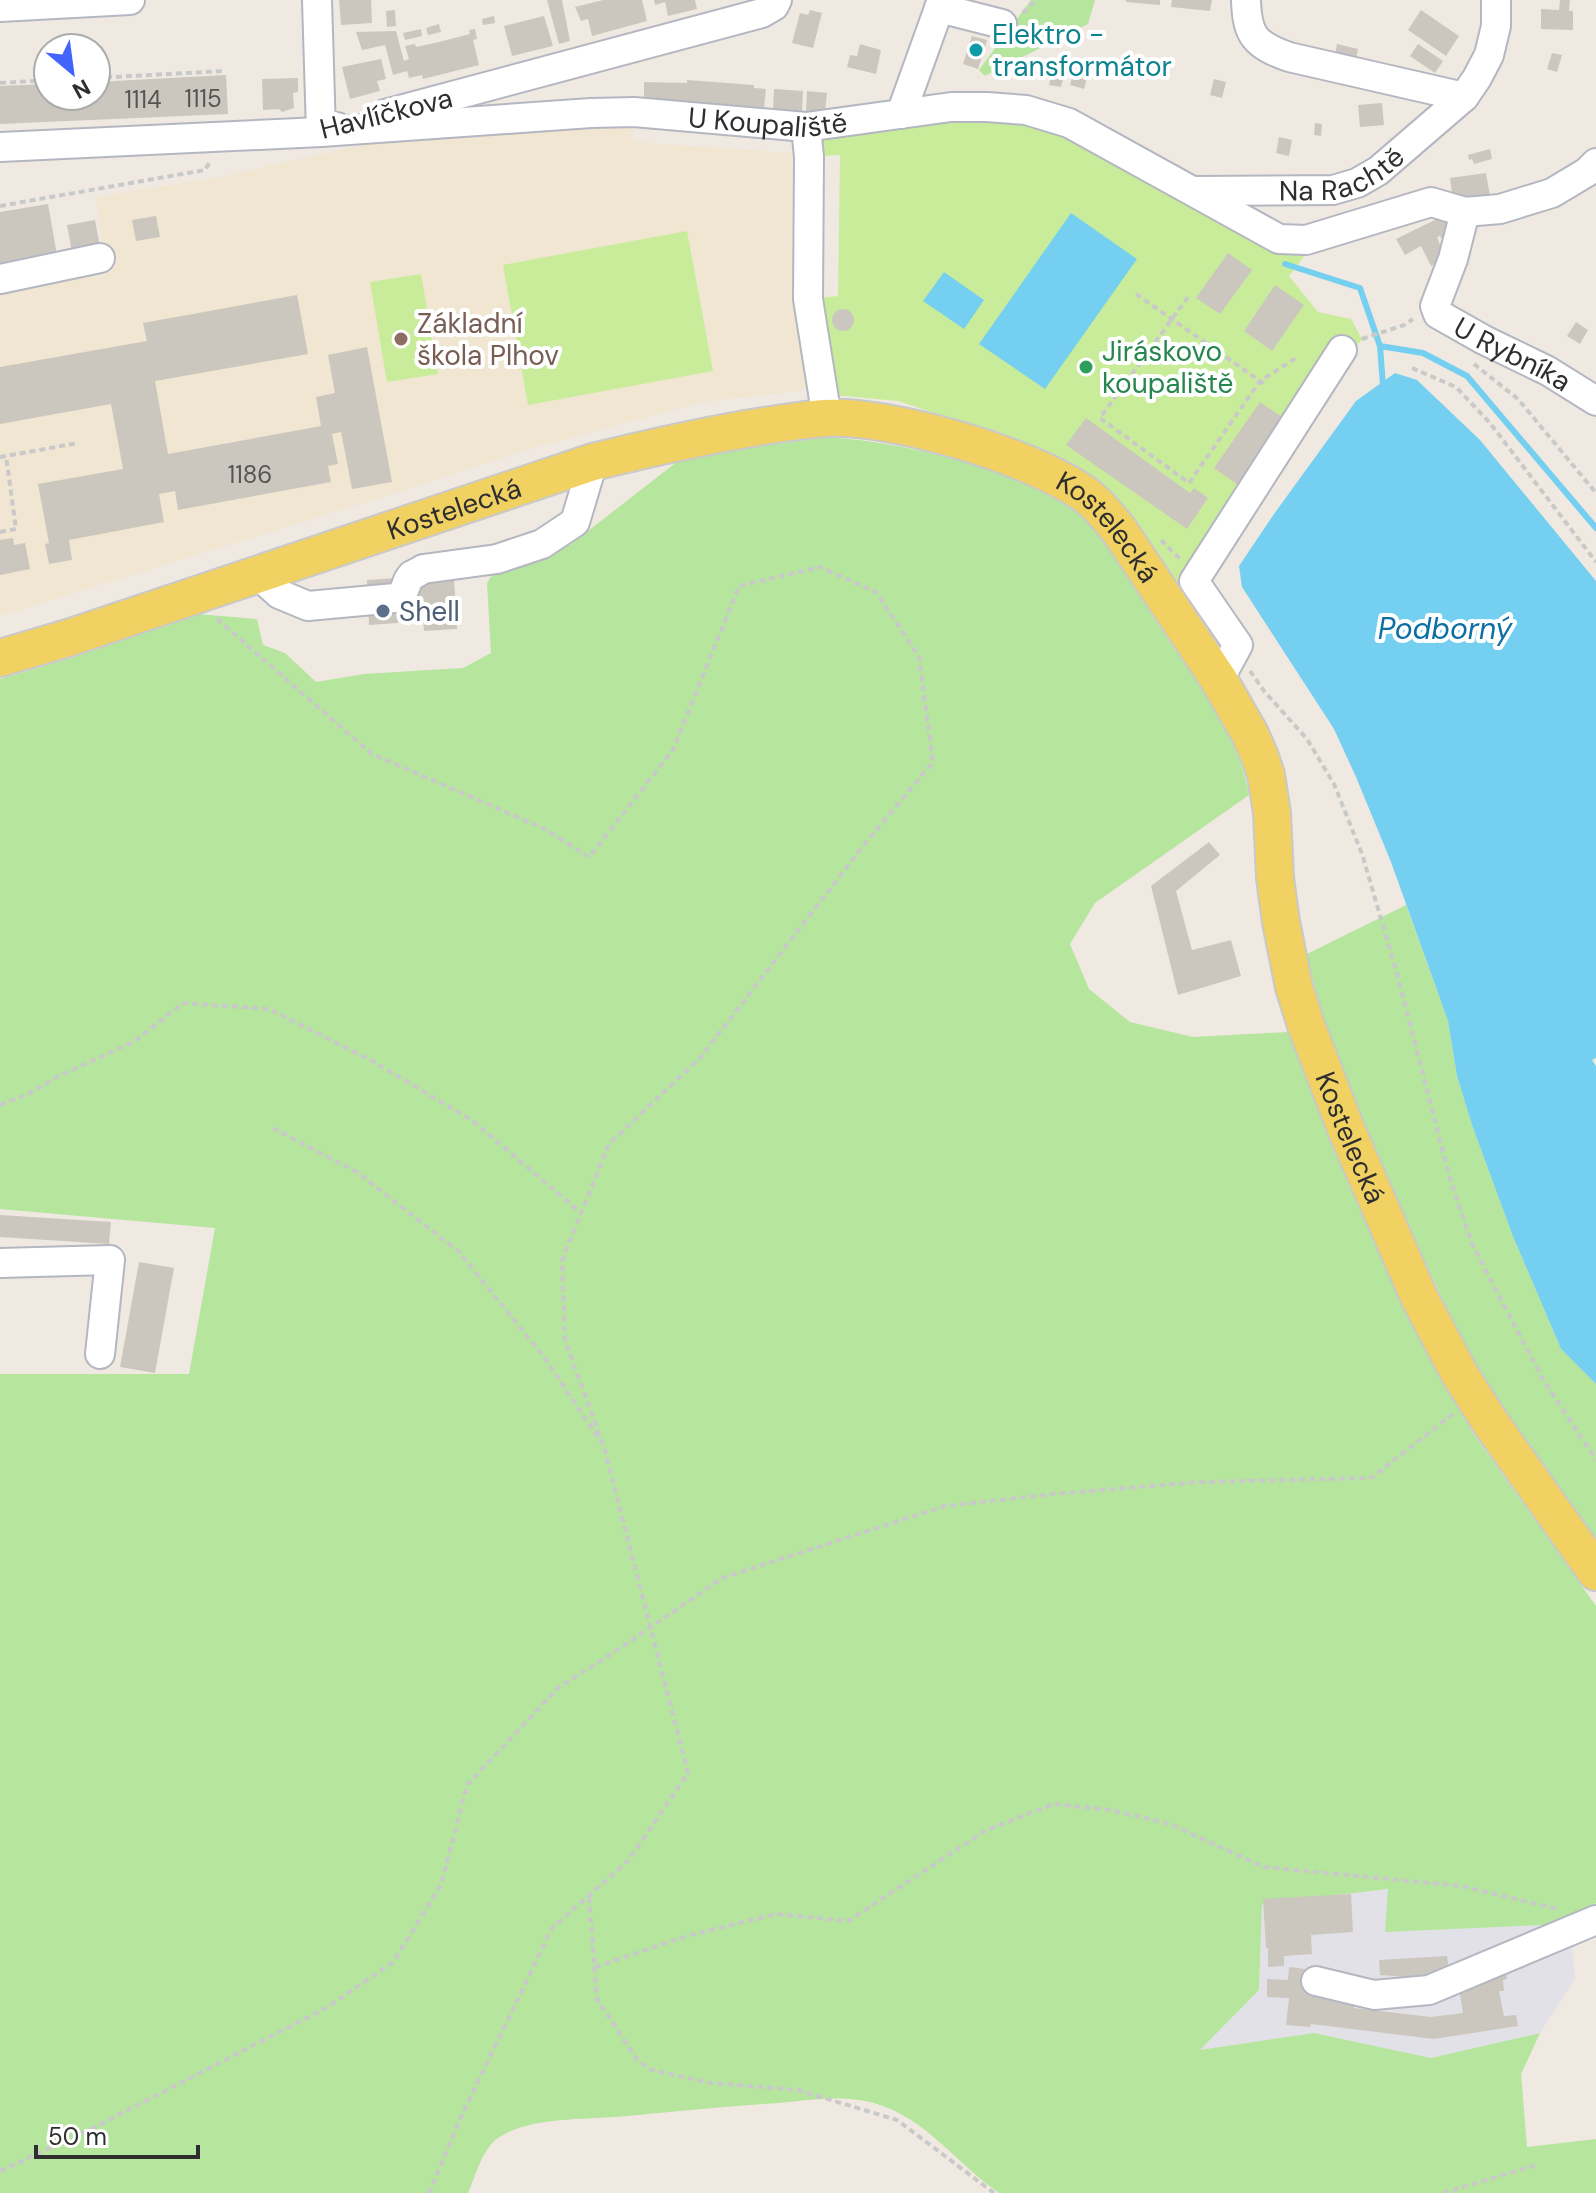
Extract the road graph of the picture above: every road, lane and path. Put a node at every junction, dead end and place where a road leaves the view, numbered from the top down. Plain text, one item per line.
1 (130, 0) edge
2 (317, 0) edge
3 (1246, 0) edge
4 (1496, 0) edge
5 (940, 4) edge
6 (770, 6) edge
7 (0, 7) edge
8 (1002, 24) dead end
9 (223, 71) dead end
10 (112, 77) edge
11 (32, 81) edge
12 (0, 83) edge
13 (1464, 97) junction
14 (901, 114) junction
15 (806, 127) junction
16 (321, 132) junction
17 (226, 136) junction
18 (0, 147) edge
19 (1596, 163) edge
20 (1194, 191) junction
21 (0, 206) edge
22 (1465, 212) junction
23 (100, 258) dead end
24 (0, 279) edge
25 (1136, 294) dead end
26 (1188, 297) dead end
27 (1171, 320) junction
28 (1404, 325) dead end
29 (1342, 350) joint
30 (1463, 355) dead end
31 (1296, 358) dead end
32 (1412, 368) dead end
33 (1260, 381) junction
34 (1267, 386) dead end
35 (1596, 401) edge
36 (827, 418) junction
37 (78, 443) dead end
38 (3, 457) edge
39 (593, 462) junction
40 (1596, 493) edge
41 (0, 532) edge
42 (1596, 562) edge
43 (257, 574) junction
44 (191, 596) junction
45 (0, 658) edge
46 (1219, 680) junction
47 (0, 1105) edge
48 (273, 1128) dead end
49 (581, 1213) junction
50 (0, 1263) edge
51 (100, 1354) dead end
52 (1474, 1398) junction
53 (604, 1447) junction
54 (1596, 1572) edge
55 (651, 1627) junction
56 (589, 1895) junction
57 (1566, 1911) dead end
58 (1596, 1920) edge
59 (595, 1967) junction
60 (1316, 1981) dead end
61 (1536, 2165) dead end
62 (0, 2171) edge
63 (429, 2193) edge
64 (994, 2193) edge
65 (1443, 2193) edge

1 - 7 street
2 - 16 street
3 - 13 street
4 - 13 street, Na Rachtě
5 - 8 street
5 - 14 street
6 - 16 street, Havlíčkova
9 - 10 path
11 - 12 path
13 - 20 street, Na Rachtě
14 - 15 street, U Koupaliště
14 - 20 street, U Koupaliště
15 - 16 street, U Koupaliště
15 - 36 street
16 - 17 street, Havlíčkova
17 - 18 street, Havlíčkova
17 - 21 path
19 - 22 street, U Koupaliště
20 - 22 street, U Koupaliště
22 - 35 street, U Rybníka
23 - 24 street
25 - 27 path
26 - 27 path
27 - 33 path
27 - 33 path
28 - 29 path
29 - 46 street
30 - 40 path
31 - 33 path
32 - 42 path
33 - 34 path
36 - 39 main road, Kostelecká
36 - 46 main road, Kostelecká
37 - 38 path
38 - 41 path
39 - 43 main road, Kostelecká
39 - 43 street
43 - 44 main road, Kostelecká
44 - 45 main road, Kostelecká
44 - 49 path
46 - 52 main road, Kostelecká
47 - 49 path
48 - 53 path
49 - 53 path
50 - 51 street
52 - 54 main road, Kostelecká
52 - 55 path
53 - 55 path
55 - 56 path
55 - 62 path
56 - 59 path
56 - 63 path
57 - 59 path
58 - 60 street
59 - 64 path
61 - 65 path

